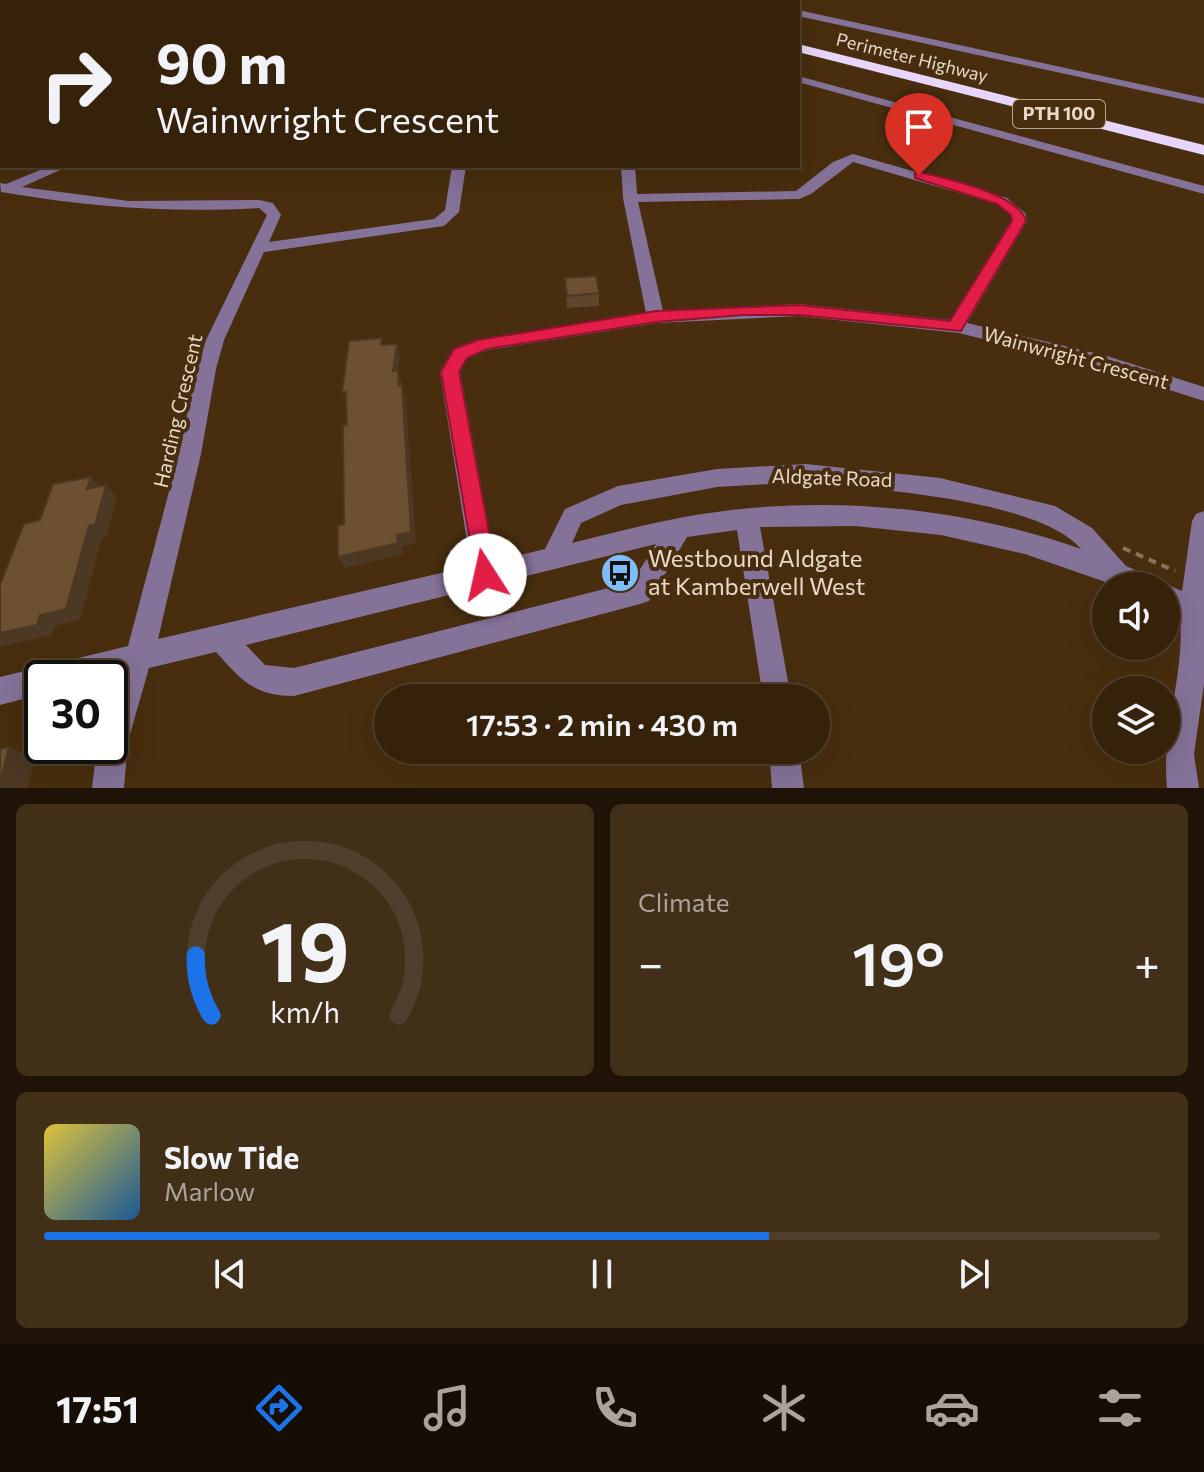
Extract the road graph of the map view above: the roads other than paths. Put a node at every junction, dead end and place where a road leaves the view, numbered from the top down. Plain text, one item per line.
1 (800, 13) edge
2 (800, 40) edge
3 (800, 49) edge
4 (800, 80) edge
5 (1204, 101) edge
6 (1204, 140) edge
7 (1204, 150) edge
8 (57, 168) edge
9 (459, 168) edge
10 (628, 168) edge
11 (3, 189) edge
12 (1204, 190) edge
13 (630, 198) junction
14 (260, 248) junction
15 (656, 317) junction
16 (955, 327) junction
17 (1204, 394) edge
18 (747, 518) junction
19 (1204, 521) edge
20 (680, 528) junction
21 (553, 558) junction
22 (1116, 572) joint
23 (485, 575) junction
24 (1198, 601) edge
25 (221, 638) junction
26 (136, 658) junction
27 (128, 660) edge
28 (775, 684) edge
29 (24, 685) edge
30 (0, 691) edge
31 (785, 764) edge
32 (108, 788) edge
33 (788, 788) edge
34 (1183, 788) edge

1 - 5 street
2 - 6 highway, Perimeter Highway / PTH 100
3 - 7 highway, Perimeter Highway / PTH 100
4 - 12 street
8 - 11 street
9 - 14 street
10 - 13 street
11 - 14 street, Harding Crescent
13 - 15 street
13 - 16 street
14 - 26 street, Harding Crescent
15 - 16 street, Wainwright Crescent
15 - 23 street, Wainwright Crescent
16 - 17 street, Wainwright Crescent
18 - 20 street, Aldgate Road
18 - 22 street, Aldgate Road
18 - 28 street
19 - 24 street
20 - 21 street, Aldgate Road
20 - 25 street
21 - 22 street, Aldgate Road
21 - 23 street, Aldgate Road
23 - 25 street, Aldgate Road
24 - 34 street
25 - 26 street, Aldgate Road
26 - 27 street, Aldgate Road
26 - 32 street, Harding Crescent
29 - 30 street
31 - 33 street

